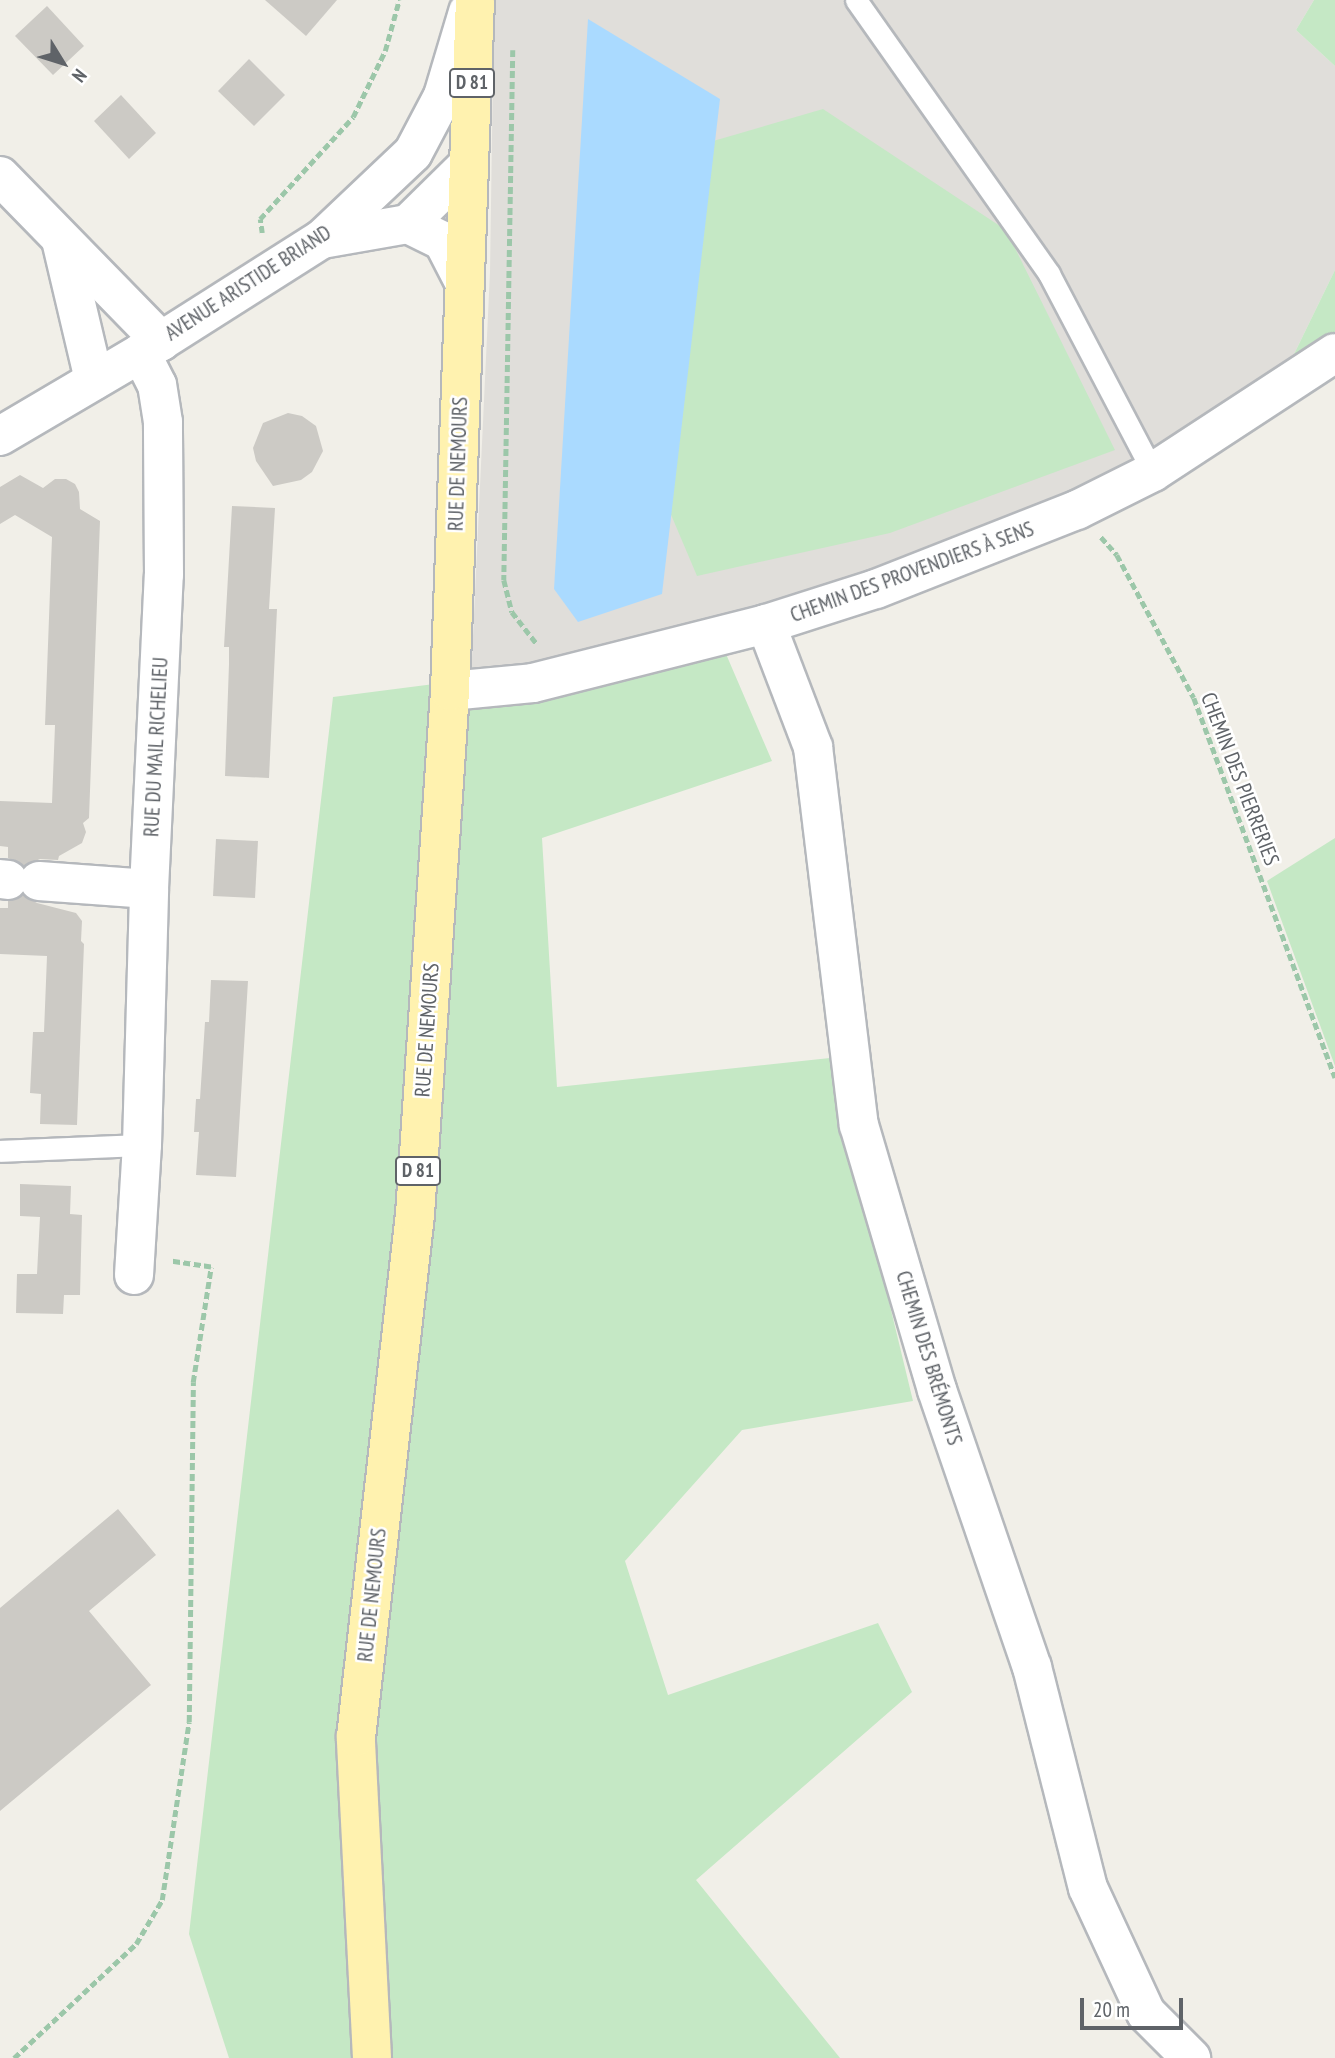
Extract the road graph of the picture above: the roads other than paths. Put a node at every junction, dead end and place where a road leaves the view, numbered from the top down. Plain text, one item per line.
1 (473, 0) edge
2 (856, 0) edge
3 (413, 153) junction
4 (468, 165) junction
5 (0, 176) edge
6 (408, 224) junction
7 (322, 239) junction
8 (61, 240) junction
9 (464, 282) junction
10 (151, 347) junction
11 (1335, 353) edge
12 (94, 380) junction
13 (0, 436) edge
14 (1153, 472) junction
15 (766, 624) junction
16 (450, 691) junction
17 (16, 880) edge
18 (149, 889) junction
19 (142, 1145) junction
20 (0, 1151) edge
21 (134, 1265) road end
22 (372, 2058) edge
23 (1191, 2058) edge

1 - 3 street, AVENUE ARISTIDE BRIAND
1 - 4 main road, RUE DE NEMOURS / D 81
2 - 14 lane
3 - 4 street
3 - 7 street, AVENUE ARISTIDE BRIAND
4 - 6 street
4 - 9 main road, RUE DE NEMOURS / D 81
5 - 8 street, RUE DU MAIL RICHELIEU
6 - 7 street
6 - 9 street
7 - 10 street, AVENUE ARISTIDE BRIAND
8 - 10 street, RUE DU MAIL RICHELIEU
8 - 12 street
9 - 16 main road, RUE DE NEMOURS / D 81
10 - 12 street, AVENUE ARISTIDE BRIAND
10 - 18 street, RUE DU MAIL RICHELIEU
11 - 14 street, CHEMIN DES PROVENDIERS À SENS
12 - 13 street, AVENUE ARISTIDE BRIAND
14 - 15 street, CHEMIN DES PROVENDIERS À SENS
15 - 16 street, CHEMIN DES PROVENDIERS À SENS
15 - 23 street, CHEMIN DES BRÉMONTS
16 - 22 main road, RUE DE NEMOURS / D 81
17 - 18 street
18 - 19 street, RUE DU MAIL RICHELIEU
19 - 20 lane
19 - 21 street, RUE DU MAIL RICHELIEU

